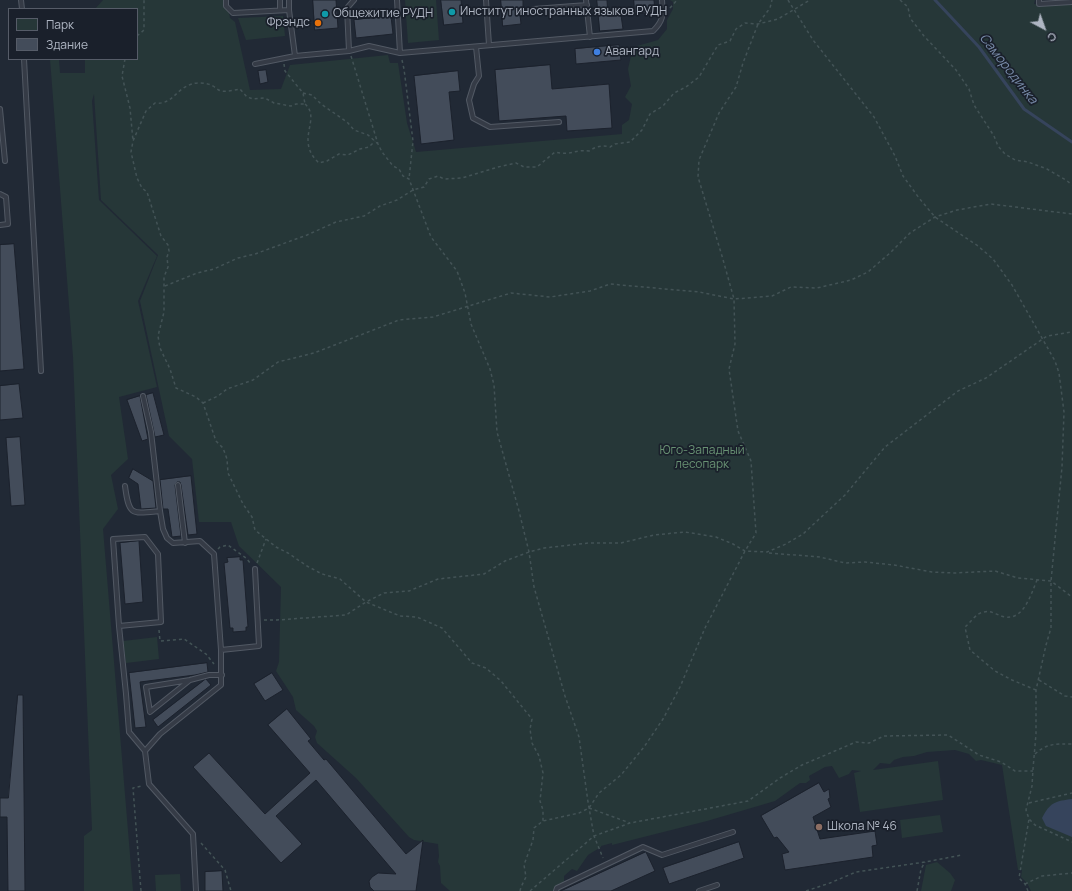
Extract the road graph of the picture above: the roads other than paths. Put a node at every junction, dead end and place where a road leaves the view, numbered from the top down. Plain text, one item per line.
1 (226, 0) edge
2 (280, 0) edge
3 (289, 0) edge
4 (354, 0) edge
5 (396, 0) edge
6 (486, 0) edge
7 (586, 0) edge
8 (662, 0) edge
9 (1039, 0) edge
10 (1072, 2) edge
11 (587, 5) junction
12 (534, 9) dead end
13 (280, 10) junction
14 (289, 10) junction
15 (590, 36) junction
16 (489, 45) junction
17 (476, 47) junction
18 (349, 51) junction
19 (400, 53) junction
20 (295, 56) junction
21 (24, 60) edge
22 (254, 64) dead end
23 (0, 109) edge
24 (559, 122) dead end
25 (5, 161) dead end
26 (0, 194) edge
27 (0, 225) edge
28 (41, 370) dead end
29 (142, 396) dead end
30 (178, 485) dead end
31 (125, 486) dead end
32 (160, 511) junction
33 (185, 543) junction
34 (254, 569) road end
35 (119, 626) junction
36 (221, 650) junction
37 (222, 675) junction
38 (190, 680) junction
39 (146, 751) junction
40 (733, 832) dead end
41 (718, 885) dead end
42 (196, 891) edge
43 (556, 891) edge
44 (698, 891) edge

1 - 13 lane
2 - 13 lane
3 - 14 lane
4 - 18 lane
5 - 19 lane
6 - 16 lane
7 - 11 lane
8 - 15 lane
9 - 10 lane
11 - 12 lane
11 - 15 lane
13 - 14 lane
14 - 20 lane
15 - 16 lane
16 - 17 lane
17 - 19 lane
17 - 24 lane
18 - 19 lane
18 - 20 lane
20 - 22 lane
21 - 28 lane
23 - 25 lane
26 - 27 lane
29 - 32 lane
30 - 33 lane
31 - 32 lane
32 - 33 lane
33 - 36 lane
34 - 36 lane
35 - 35 lane
35 - 39 lane
36 - 37 lane
37 - 38 lane
37 - 39 lane
38 - 38 lane
39 - 42 lane
40 - 43 lane
41 - 44 lane

